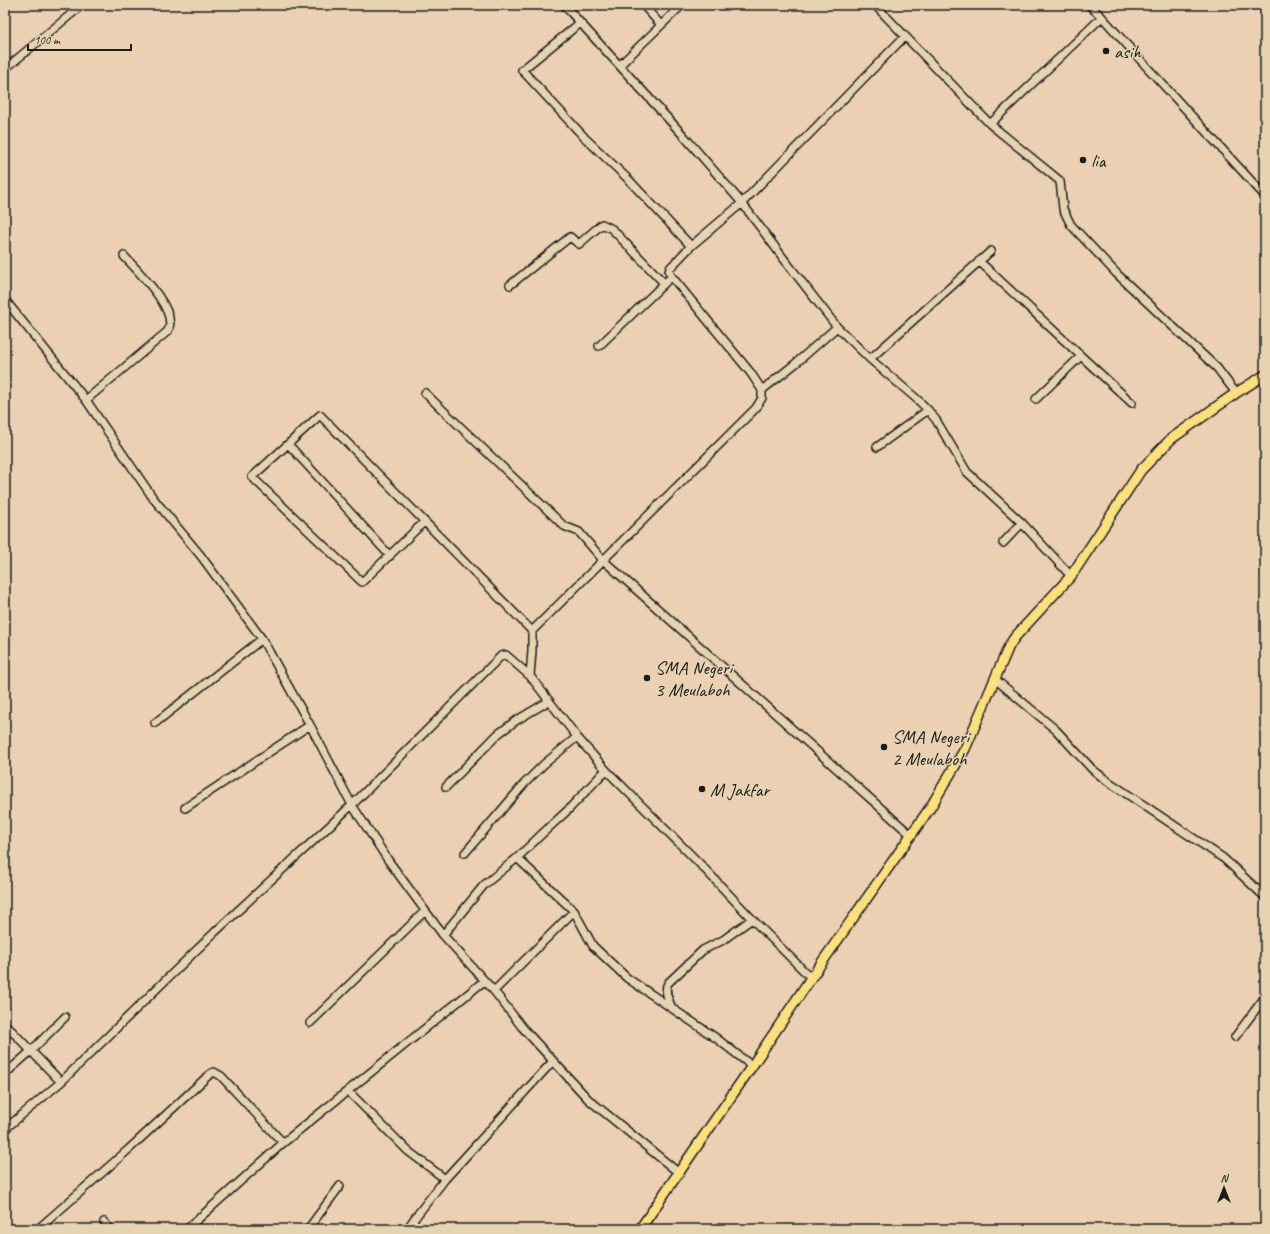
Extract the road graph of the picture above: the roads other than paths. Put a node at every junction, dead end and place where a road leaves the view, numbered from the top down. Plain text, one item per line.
1 (82, 5) edge
2 (564, 5) edge
3 (643, 5) edge
4 (682, 5) edge
5 (875, 5) edge
6 (1089, 5) edge
7 (1102, 17) junction
8 (580, 23) junction
9 (661, 25) junction
10 (905, 36) junction
11 (620, 65) junction
12 (5, 69) edge
13 (990, 124) junction
14 (1265, 196) edge
15 (742, 202) junction
16 (691, 246) junction
17 (991, 251) dead end
18 (124, 256) dead end
19 (979, 261) junction
20 (672, 277) junction
21 (664, 282) junction
22 (510, 285) dead end
23 (5, 300) edge
24 (837, 327) junction
25 (599, 346) dead end
26 (1081, 356) junction
27 (870, 359) junction
28 (1265, 375) edge
29 (762, 390) junction
30 (425, 393) dead end
31 (1236, 393) junction
32 (1036, 399) dead end
33 (86, 400) junction
34 (1132, 403) dead end
35 (928, 410) junction
36 (288, 444) junction
37 (877, 448) dead end
38 (424, 522) junction
39 (1022, 523) junction
40 (1003, 543) dead end
41 (390, 556) junction
42 (603, 560) junction
43 (1071, 576) junction
44 (532, 631) junction
45 (262, 639) junction
46 (530, 676) junction
47 (995, 679) junction
48 (549, 701) junction
49 (156, 723) dead end
50 (310, 725) junction
51 (577, 738) junction
52 (606, 770) junction
53 (446, 787) dead end
54 (352, 805) junction
55 (185, 808) dead end
56 (911, 835) junction
57 (465, 853) dead end
58 (518, 858) junction
59 (1265, 897) edge
60 (425, 911) junction
61 (574, 911) junction
62 (752, 919) junction
63 (443, 935) junction
64 (811, 978) junction
65 (484, 981) junction
66 (494, 991) junction
67 (1265, 997) edge
68 (671, 1007) junction
69 (65, 1017) dead end
70 (310, 1023) dead end
71 (8, 1027) dead end
72 (1235, 1037) dead end
73 (31, 1051) junction
74 (553, 1061) junction
75 (752, 1066) junction
76 (5, 1074) edge
77 (61, 1082) junction
78 (348, 1091) junction
79 (5, 1130) edge
80 (283, 1143) junction
81 (679, 1173) junction
82 (445, 1180) junction
83 (340, 1186) dead end
84 (104, 1222) dead end
85 (38, 1229) edge
86 (110, 1229) edge
87 (187, 1229) edge
88 (308, 1229) edge
89 (407, 1229) edge
90 (640, 1229) edge

1 - 12 street
2 - 8 street
3 - 9 street
4 - 9 street
5 - 10 street
6 - 7 street
7 - 13 street
7 - 14 street
8 - 11 street
8 - 16 street
9 - 11 street
10 - 13 street
10 - 15 street
11 - 15 street
13 - 31 street
15 - 16 street
15 - 24 street
16 - 20 street
17 - 19 street
18 - 33 street
19 - 26 street
19 - 27 street
20 - 21 street
20 - 29 street
21 - 22 street
21 - 25 street
23 - 33 street
24 - 27 street
24 - 29 street
26 - 32 street
26 - 34 street
27 - 35 street
28 - 31 main road
29 - 42 street
30 - 42 street
31 - 43 main road
33 - 45 street
35 - 37 street
35 - 39 street
36 - 38 street
36 - 41 street
36 - 41 street
38 - 41 street
38 - 44 street
39 - 40 street
39 - 43 street
42 - 44 street
42 - 56 street
43 - 47 main road
44 - 46 street
45 - 49 street
45 - 50 street
46 - 48 street
46 - 54 street
47 - 56 main road
47 - 59 street
48 - 51 street
48 - 53 street
50 - 54 street
50 - 55 street
51 - 52 street
51 - 57 street
52 - 58 street
52 - 62 street
54 - 60 street
54 - 77 street
56 - 64 main road
58 - 61 street
58 - 63 street
60 - 63 street
60 - 70 street
61 - 66 street
61 - 68 street
62 - 64 street
62 - 68 street
63 - 65 street
64 - 75 main road
65 - 66 street
65 - 78 street
66 - 74 street
67 - 72 street
68 - 75 street
69 - 73 street
71 - 73 street
73 - 76 street
73 - 77 street
74 - 81 street
74 - 82 street
75 - 81 main road
77 - 79 street
78 - 80 street
78 - 82 street
80 - 85 street
80 - 87 street
81 - 90 main road
82 - 89 street
83 - 88 street
84 - 86 street

